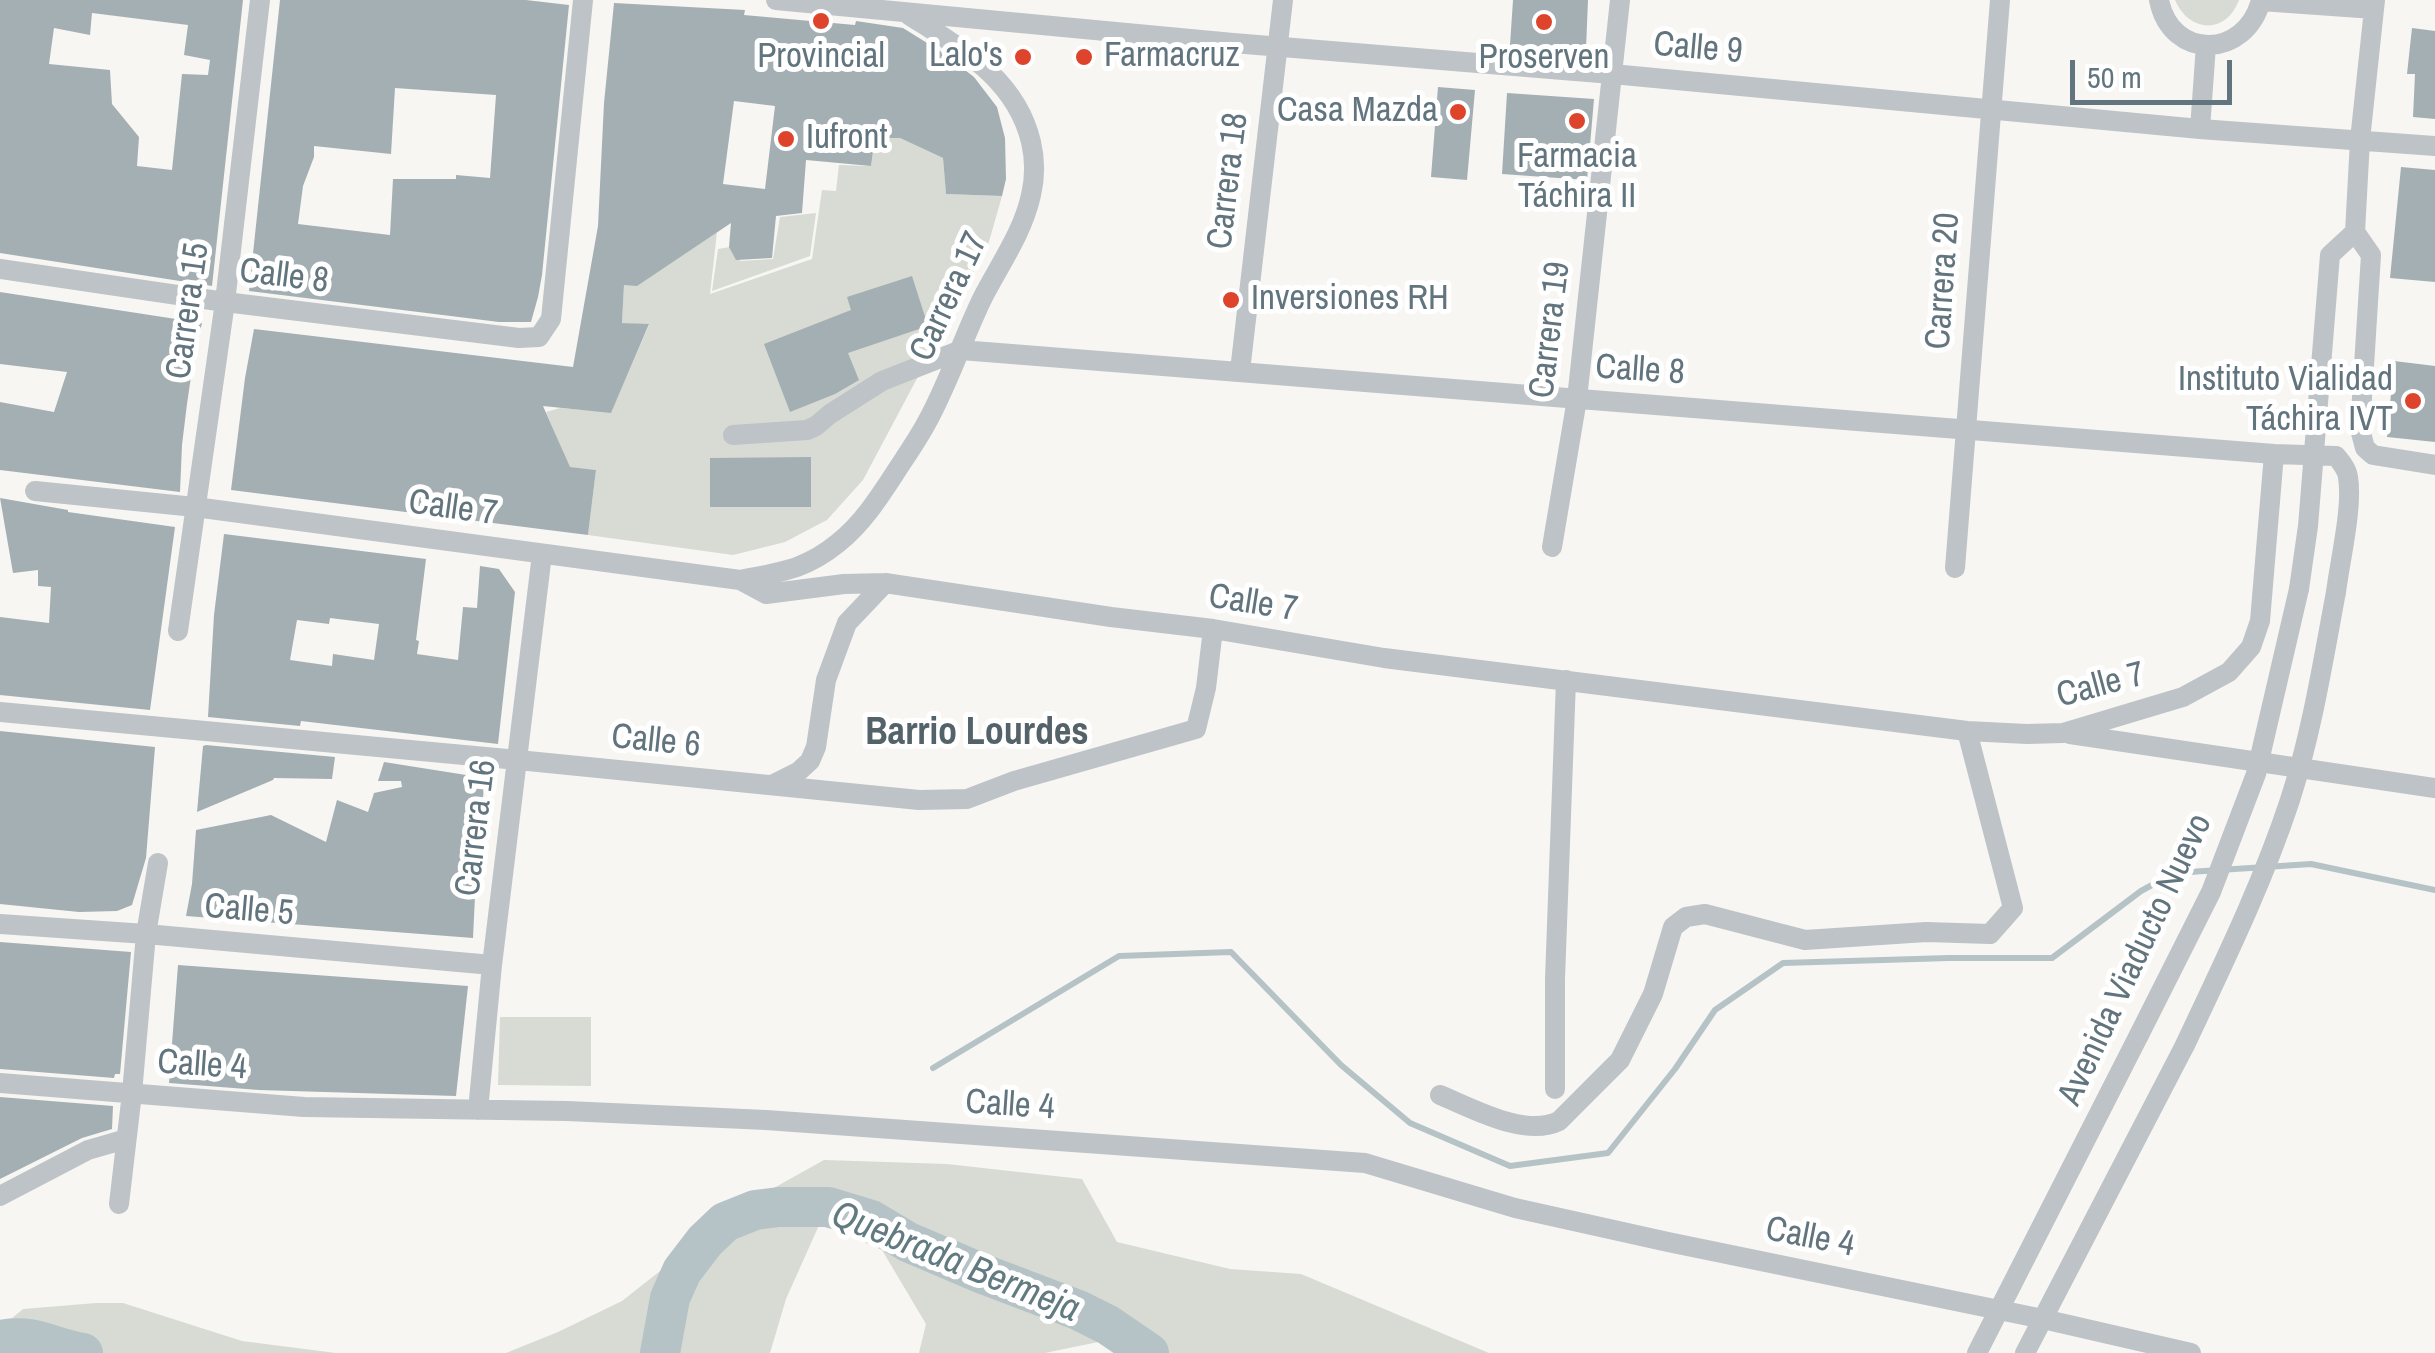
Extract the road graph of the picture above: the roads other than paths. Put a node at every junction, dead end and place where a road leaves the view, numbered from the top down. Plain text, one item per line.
1 (260, 0) edge
2 (583, 0) edge
3 (776, 0) edge
4 (1283, 0) edge
5 (1620, 0) edge
6 (2000, 0) edge
7 (2159, 0) edge
8 (2261, 1) edge
9 (2375, 5) edge
10 (906, 7) edge
11 (2206, 46) junction
12 (1278, 47) junction
13 (1612, 74) junction
14 (1990, 110) junction
15 (2200, 128) junction
16 (2360, 140) junction
17 (2435, 146) edge
18 (2354, 232) junction
19 (0, 269) edge
20 (225, 302) junction
21 (961, 350) junction
22 (1240, 370) junction
23 (1577, 399) junction
24 (1965, 428) junction
25 (733, 434) dead end
26 (2274, 454) junction
27 (2314, 456) junction
28 (2372, 456) junction
29 (2435, 464) edge
30 (2348, 475) junction
31 (35, 491) dead end
32 (195, 506) junction
33 (1552, 546) dead end
34 (542, 554) junction
35 (1954, 568) dead end
36 (740, 580) junction
37 (884, 583) junction
38 (1214, 629) junction
39 (178, 631) dead end
40 (1566, 680) junction
41 (0, 712) edge
42 (1967, 731) junction
43 (2064, 733) junction
44 (518, 760) junction
45 (770, 786) junction
46 (2435, 788) edge
47 (158, 863) dead end
48 (0, 924) edge
49 (146, 934) junction
50 (492, 965) junction
51 (0, 1083) edge
52 (1554, 1089) dead end
53 (132, 1094) junction
54 (1440, 1095) dead end
55 (478, 1110) junction
56 (126, 1139) junction
57 (0, 1196) edge
58 (119, 1204) dead end
59 (2000, 1311) junction
60 (2042, 1319) junction
61 (1977, 1353) edge
62 (2025, 1353) edge
63 (2191, 1353) edge

1 - 20 street, Carrera 15
2 - 20 street, Calle 8
3 - 10 street, Calle 9
4 - 12 street, Carrera 18
5 - 13 street, Carrera 19
6 - 14 street, Carrera 20
7 - 11 street
8 - 9 street
8 - 11 street
9 - 16 street
10 - 12 street, Calle 9
10 - 21 street, Carrera 17
11 - 15 street
12 - 13 street, Calle 9
12 - 22 street, Carrera 18
13 - 14 street, Calle 9
13 - 23 street, Carrera 19
14 - 15 street, Calle 9
14 - 24 street, Carrera 20
15 - 16 street, Calle 9
16 - 17 street, Calle 9
16 - 18 street
18 - 27 street, Avenida Viaducto Nuevo
18 - 28 street
19 - 20 street, Calle 8
20 - 32 street, Carrera 15
21 - 22 street, Calle 8
21 - 25 street
21 - 36 street, Carrera 17
22 - 23 street, Calle 8
23 - 24 street, Calle 8
23 - 33 street, Carrera 19
24 - 26 street, Calle 8
24 - 35 street, Carrera 20
26 - 27 street, Calle 8
26 - 43 street, Calle 7
27 - 30 street
27 - 59 street, Avenida Viaducto Nuevo, bridge
28 - 29 street
28 - 30 street
30 - 60 street, bridge
31 - 32 street, Calle 7
32 - 34 street, Calle 7
32 - 39 street, Carrera 15
34 - 36 street, Calle 7
34 - 44 street, Carrera 16
36 - 37 street, Calle 7
37 - 38 street, Calle 7
37 - 45 street
38 - 40 street, Calle 7
38 - 45 street, Calle 6
40 - 42 street, Calle 7
40 - 52 street
41 - 44 street, Calle 6
42 - 43 street, Calle 7
42 - 54 street
43 - 46 street
44 - 45 street, Calle 6
44 - 50 street, Carrera 16
47 - 49 street
48 - 49 street, Calle 5
49 - 50 street, Calle 5
49 - 53 street
50 - 55 street, Carrera 16
51 - 53 street, Calle 4
53 - 55 street, Calle 4
53 - 56 street
55 - 59 street, Calle 4
56 - 57 street
56 - 58 street
59 - 60 street, Calle 4
59 - 61 street, Avenida Viaducto Nuevo
60 - 62 street
60 - 63 street, Calle 4

